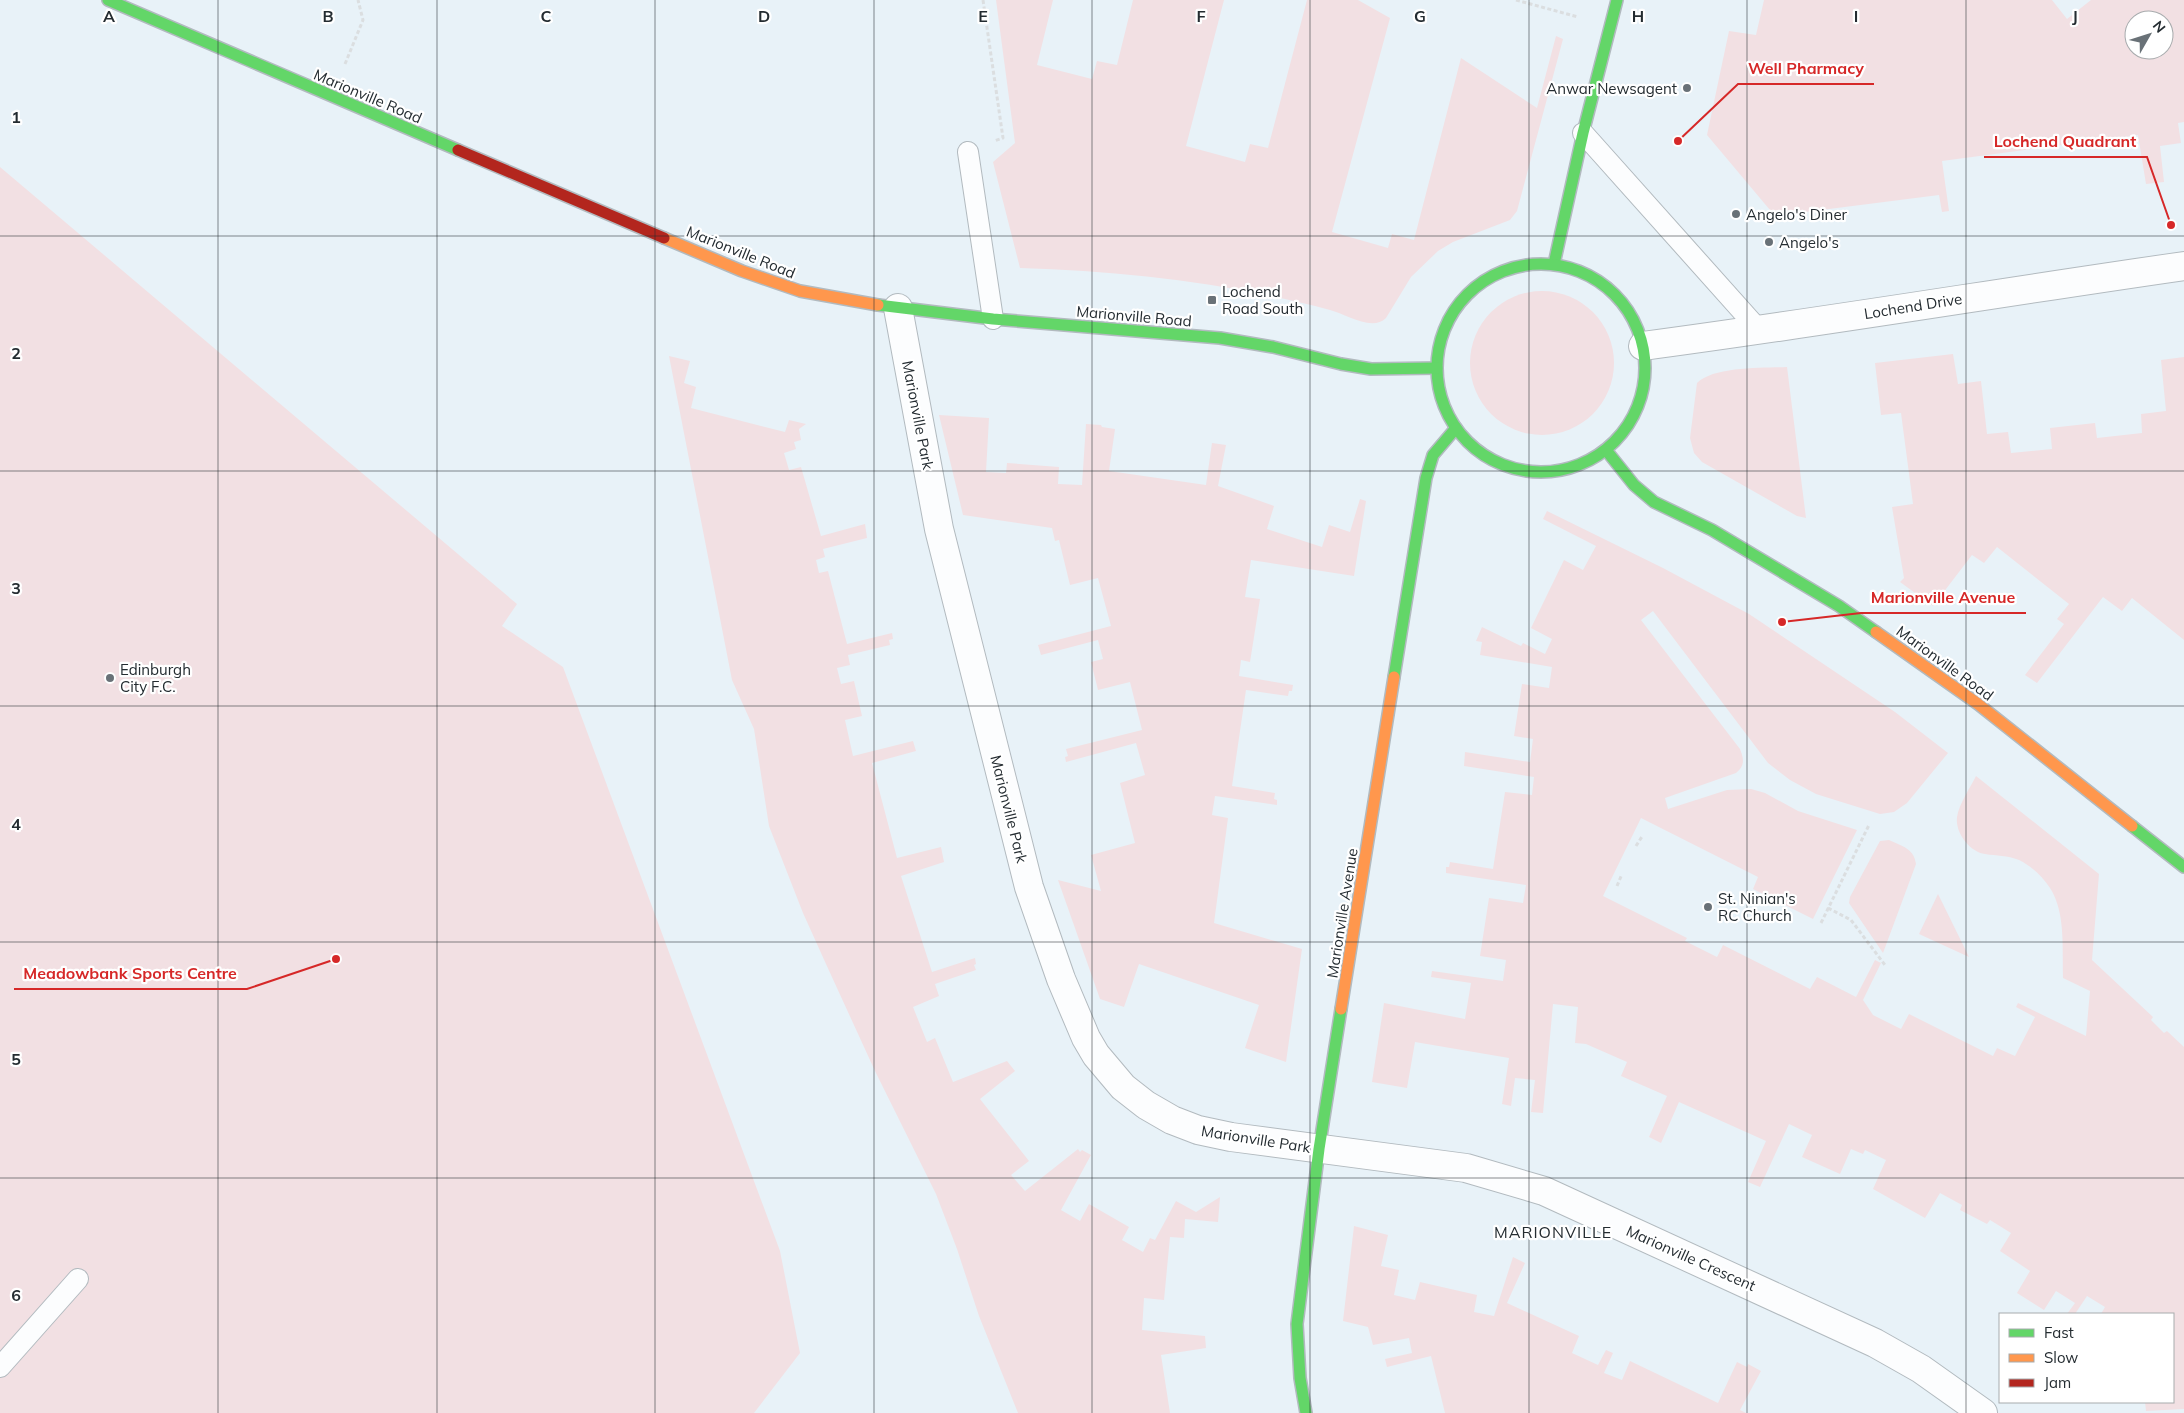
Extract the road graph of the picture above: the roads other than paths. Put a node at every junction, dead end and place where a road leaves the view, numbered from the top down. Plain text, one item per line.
1 (108, 0) edge
2 (1617, 0) edge
3 (1583, 133) junction
4 (968, 152) road end
5 (1554, 264) junction
6 (2184, 266) edge
7 (898, 308) junction
8 (993, 319) junction
9 (1759, 330) junction
10 (1643, 346) junction
11 (1437, 368) junction
12 (1456, 428) junction
13 (1606, 450) junction
14 (2184, 867) edge
15 (1319, 1149) junction
16 (78, 1280) dead end
17 (0, 1367) edge
18 (1306, 1413) edge
19 (1983, 1413) edge

1 - 7 street, Marionville Road
2 - 3 street
3 - 5 street
3 - 9 lane
4 - 8 lane
5 - 10 street
5 - 11 street
6 - 9 street, Lochend Drive
7 - 8 street, Marionville Road
7 - 15 street, Marionville Park
8 - 11 street, Marionville Road
9 - 10 street, Lochend Drive
10 - 13 street
11 - 12 street
12 - 13 street
12 - 15 street, Marionville Avenue
13 - 14 street, Marionville Road
15 - 18 street, Marionville Avenue
15 - 19 street, Marionville Crescent
16 - 17 lane

